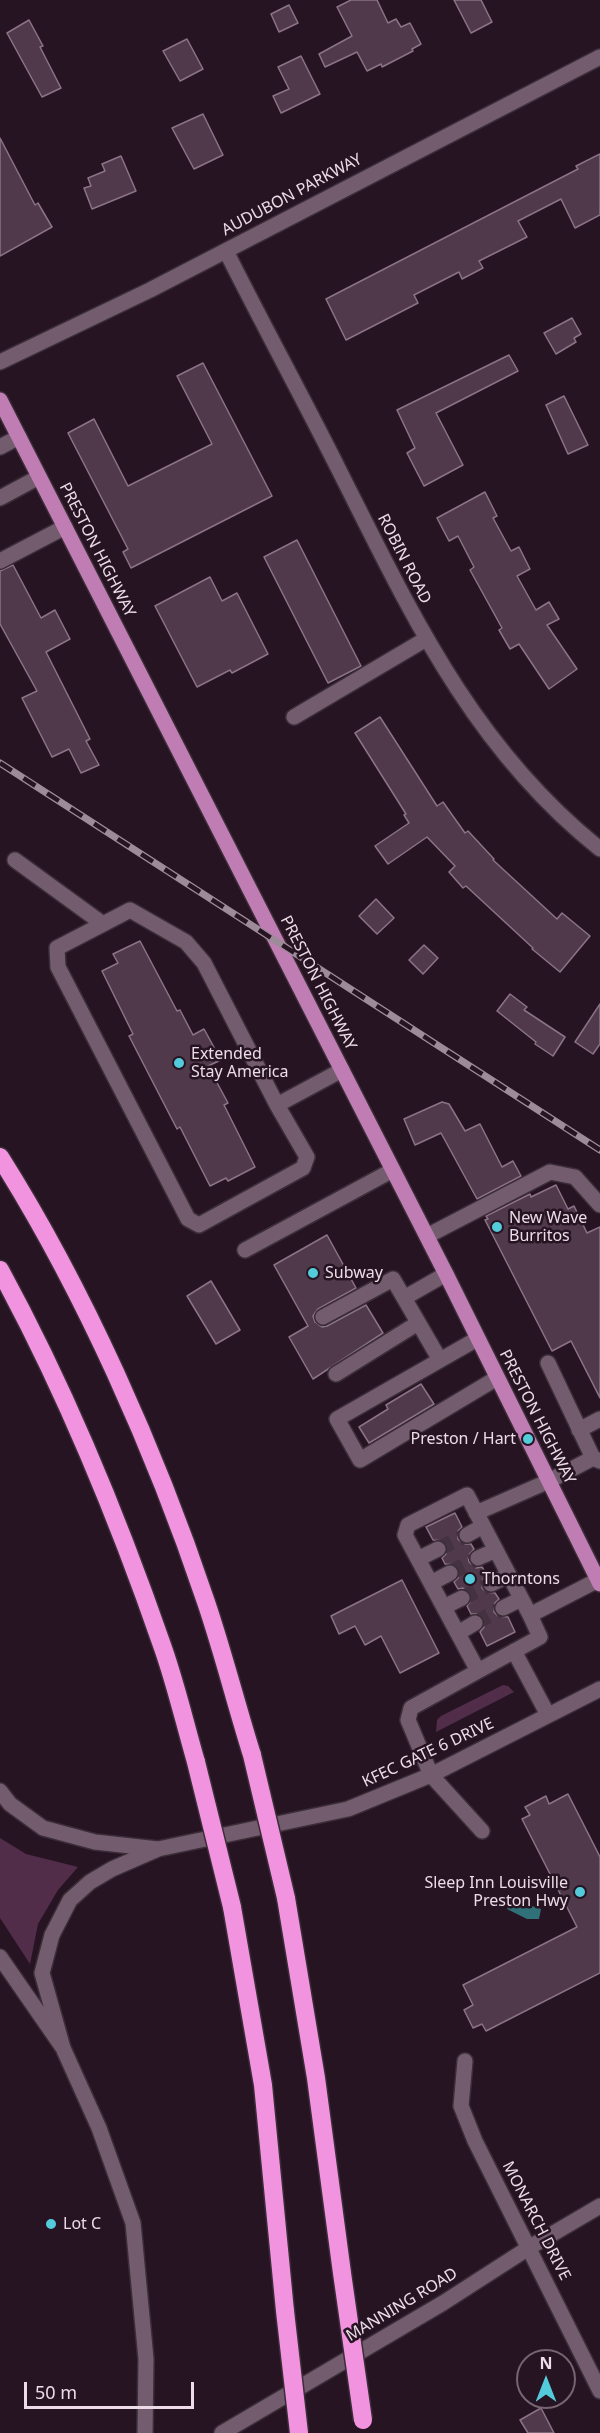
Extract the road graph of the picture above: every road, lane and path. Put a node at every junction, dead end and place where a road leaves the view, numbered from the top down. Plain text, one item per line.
1 (600, 57) edge
2 (226, 251) junction
3 (0, 362) edge
4 (0, 400) edge
5 (19, 437) junction
6 (0, 447) edge
7 (39, 477) junction
8 (0, 498) edge
9 (65, 528) junction
10 (0, 561) edge
11 (426, 639) junction
12 (294, 717) dead end
13 (600, 849) edge
14 (15, 860) dead end
15 (104, 924) junction
16 (342, 1070) junction
17 (277, 1105) junction
18 (0, 1157) edge
19 (393, 1170) junction
20 (600, 1205) edge
21 (427, 1236) junction
22 (245, 1250) dead end
23 (0, 1270) edge
24 (446, 1274) junction
25 (404, 1298) junction
26 (323, 1317) dead end
27 (418, 1323) junction
28 (477, 1339) junction
29 (440, 1360) junction
30 (548, 1363) dead end
31 (336, 1374) dead end
32 (496, 1378) junction
33 (600, 1419) edge
34 (579, 1430) junction
35 (596, 1460) edge
36 (549, 1481) junction
37 (480, 1520) junction
38 (466, 1535) tunnel mouth
39 (438, 1549) tunnel mouth
40 (496, 1550) junction
41 (478, 1558) tunnel mouth
42 (418, 1559) junction
43 (450, 1574) tunnel mouth
44 (509, 1575) junction
45 (599, 1582) edge
46 (431, 1583) junction
47 (491, 1584) tunnel mouth
48 (462, 1598) tunnel mouth
49 (521, 1599) junction
50 (444, 1607) junction
51 (503, 1608) tunnel mouth
52 (530, 1615) junction
53 (475, 1623) tunnel mouth
54 (458, 1633) junction
55 (514, 1651) junction
56 (478, 1671) junction
57 (600, 1689) edge
58 (548, 1715) junction
59 (432, 1775) junction
60 (0, 1791) edge
61 (482, 1831) dead end
62 (158, 1849) junction
63 (0, 1957) edge
64 (63, 2048) junction
65 (465, 2061) dead end
66 (600, 2206) edge
67 (530, 2247) junction
68 (600, 2391) edge
69 (364, 2426) edge
70 (145, 2433) edge
71 (222, 2433) edge
72 (299, 2433) edge

1 - 2 street, AUDUBON PARKWAY
2 - 3 street, AUDUBON PARKWAY
2 - 11 street, ROBIN ROAD
4 - 5 main road, PRESTON HIGHWAY
5 - 6 street
5 - 7 main road, PRESTON HIGHWAY
7 - 8 street
7 - 9 main road, PRESTON HIGHWAY
9 - 10 street
9 - 16 main road, PRESTON HIGHWAY
11 - 12 street
11 - 13 street, ROBIN ROAD
14 - 15 street
15 - 17 street
15 - 17 street
16 - 17 street
16 - 19 main road, PRESTON HIGHWAY
18 - 69 highway, bridge
19 - 21 main road, PRESTON HIGHWAY
19 - 22 street
20 - 21 street
21 - 24 main road, PRESTON HIGHWAY
23 - 72 highway, bridge
24 - 25 street
24 - 28 main road, PRESTON HIGHWAY
25 - 26 street
25 - 27 street
27 - 29 street
27 - 31 street
28 - 29 street
28 - 32 main road, PRESTON HIGHWAY
29 - 32 street
30 - 34 street
32 - 36 main road, PRESTON HIGHWAY
33 - 34 street
34 - 35 street
35 - 36 street
36 - 37 street
36 - 45 main road, PRESTON HIGHWAY
37 - 38 street
37 - 40 street
37 - 42 street
39 - 42 street
40 - 41 street
40 - 44 street
42 - 46 street
43 - 46 street
44 - 47 street
44 - 49 street
45 - 52 street
46 - 50 street
48 - 50 street
49 - 51 street
49 - 52 street
50 - 54 street
52 - 55 street
53 - 54 street
54 - 56 street
55 - 56 street
55 - 58 street
56 - 59 street
57 - 58 street, KFEC GATE 6 DRIVE
58 - 59 street, KFEC GATE 6 DRIVE
59 - 61 street
59 - 62 street, KFEC GATE 6 DRIVE
60 - 62 street
62 - 64 street
63 - 64 street
64 - 70 street
65 - 67 street, MONARCH DRIVE
66 - 67 street, MANNING ROAD
67 - 68 street, MONARCH DRIVE
67 - 71 street, MANNING ROAD

